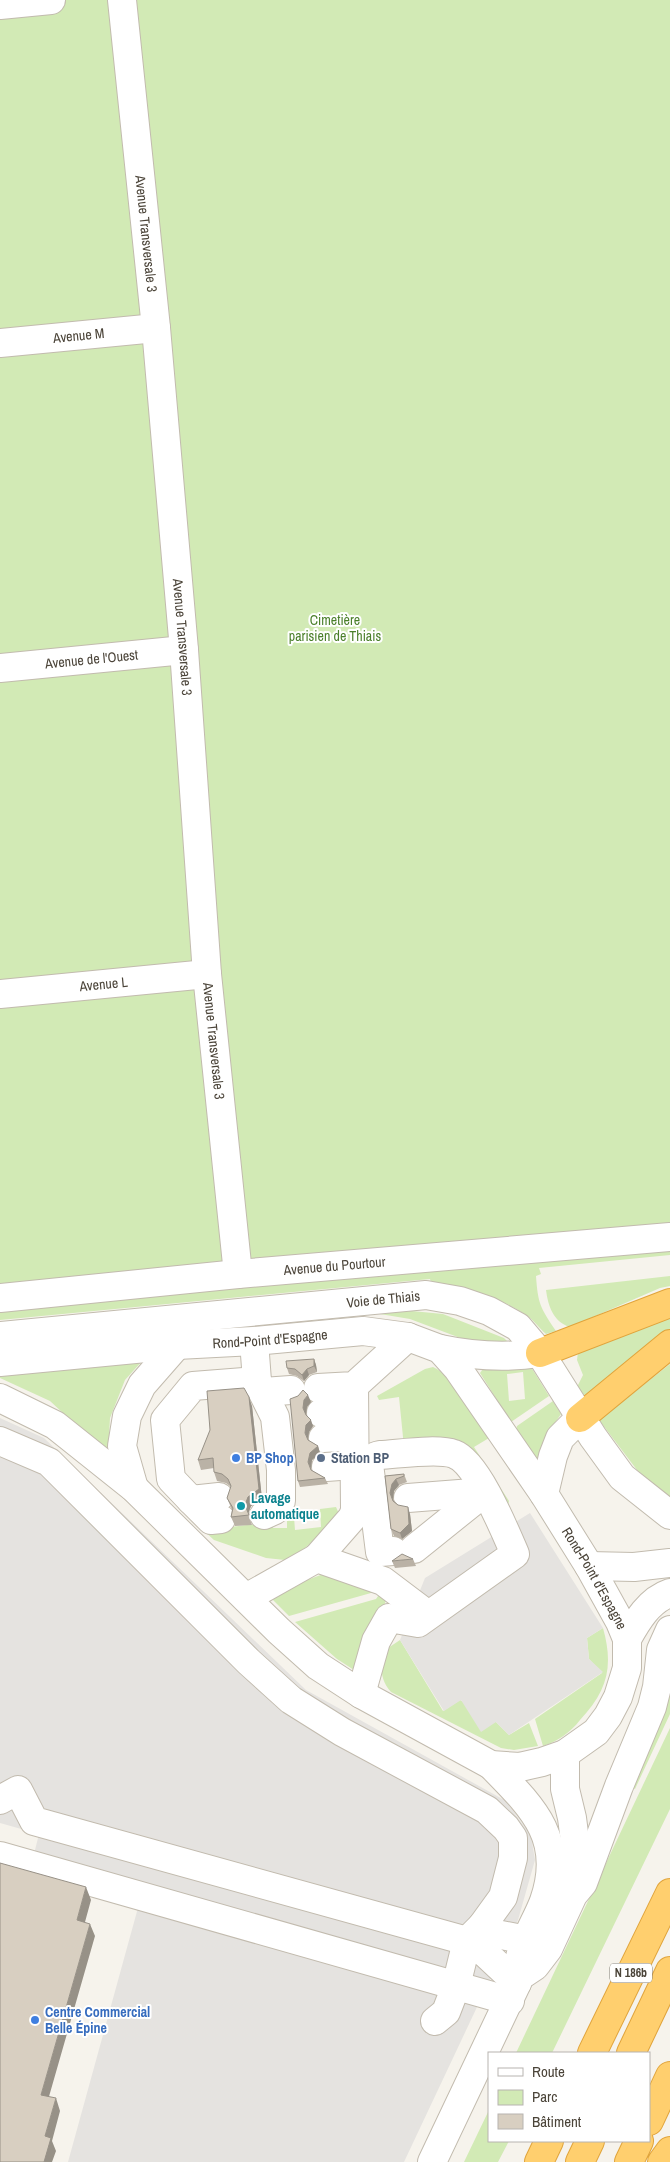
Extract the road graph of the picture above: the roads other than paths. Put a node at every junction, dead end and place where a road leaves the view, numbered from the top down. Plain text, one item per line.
1 (51, 0) edge
2 (122, 0) edge
3 (0, 5) edge
4 (156, 328) junction
5 (0, 343) edge
6 (184, 650) junction
7 (0, 668) edge
8 (207, 974) junction
9 (0, 994) edge
10 (670, 1237) edge
11 (238, 1274) junction
12 (0, 1298) edge
13 (670, 1303) edge
14 (0, 1336) edge
15 (408, 1336) junction
16 (254, 1341) junction
17 (670, 1344) edge
18 (177, 1345) junction
19 (440, 1349) junction
20 (540, 1353) junction
21 (0, 1362) edge
22 (260, 1387) junction
23 (0, 1398) edge
24 (354, 1410) junction
25 (580, 1418) junction
26 (0, 1441) edge
27 (354, 1465) junction
28 (326, 1467) dead end
29 (134, 1488) junction
30 (485, 1492) junction
31 (544, 1494) junction
32 (381, 1500) junction
33 (263, 1505) dead end
34 (220, 1508) dead end
35 (670, 1515) edge
36 (318, 1558) junction
37 (670, 1563) edge
38 (589, 1566) junction
39 (670, 1593) edge
40 (246, 1598) junction
41 (423, 1619) junction
42 (670, 1630) edge
43 (628, 1639) junction
44 (318, 1666) junction
45 (361, 1694) junction
46 (291, 1700) junction
47 (565, 1754) junction
48 (491, 1766) junction
49 (9, 1795) edge
50 (0, 1856) edge
51 (670, 1893) edge
52 (573, 1895) junction
53 (475, 1934) junction
54 (527, 1940) junction
55 (670, 1971) edge
56 (456, 1986) junction
57 (516, 1987) junction
58 (436, 2021) dead end
59 (592, 2052) edge
60 (631, 2052) edge
61 (670, 2076) edge
62 (650, 2119) edge
63 (549, 2142) edge
64 (590, 2142) edge
65 (640, 2142) edge
66 (670, 2151) edge
67 (432, 2162) edge
68 (539, 2162) edge
69 (580, 2162) edge
70 (630, 2162) edge
71 (662, 2162) edge

1 - 3 street
2 - 4 street, Avenue Transversale 3
4 - 5 street, Avenue M
4 - 6 street, Avenue Transversale 3
6 - 7 street, Avenue de l'Ouest
6 - 8 street, Avenue Transversale 3
8 - 9 street, Avenue L
8 - 11 street, Avenue Transversale 3
10 - 11 street, Avenue du Pourtour
11 - 12 street, Avenue du Pourtour
13 - 20 highway
14 - 20 street, Voie de Thiais
15 - 16 street, Rond-Point d'Espagne
15 - 19 street, Rond-Point d'Espagne
15 - 24 street
16 - 18 street, Rond-Point d'Espagne
16 - 22 street
17 - 25 highway
18 - 21 street, Rond-Point d'Espagne
18 - 29 street
19 - 20 street
19 - 31 street, Rond-Point d'Espagne
20 - 25 street, Voie de Thiais
22 - 33 street
22 - 34 street
23 - 29 street, Rond-Point d'Espagne
24 - 24 street
24 - 27 street
25 - 31 street
25 - 35 street, Voie de Thiais
26 - 46 street
27 - 28 street
27 - 32 street
29 - 40 street, Rond-Point d'Espagne
30 - 32 street
30 - 32 street
30 - 32 street
30 - 41 street
31 - 38 street, Rond-Point d'Espagne
32 - 36 street
36 - 40 street
36 - 41 street
37 - 38 street
38 - 43 street, Rond-Point d'Espagne
39 - 43 street
40 - 44 street, Rond-Point d'Espagne
41 - 45 street
42 - 52 street
43 - 47 street, Rond-Point d'Espagne
44 - 45 street, Rond-Point d'Espagne
44 - 46 street
45 - 48 street, Rond-Point d'Espagne
46 - 53 street
47 - 48 street, Rond-Point d'Espagne
47 - 52 street
48 - 54 street
49 - 53 street
50 - 56 street
51 - 59 highway, N 186b
52 - 57 street
53 - 54 street
53 - 56 street
53 - 57 street
54 - 57 street
55 - 60 highway
56 - 57 street
56 - 58 street
57 - 67 street
61 - 62 highway
63 - 68 highway
64 - 69 highway
65 - 70 highway
66 - 71 highway

